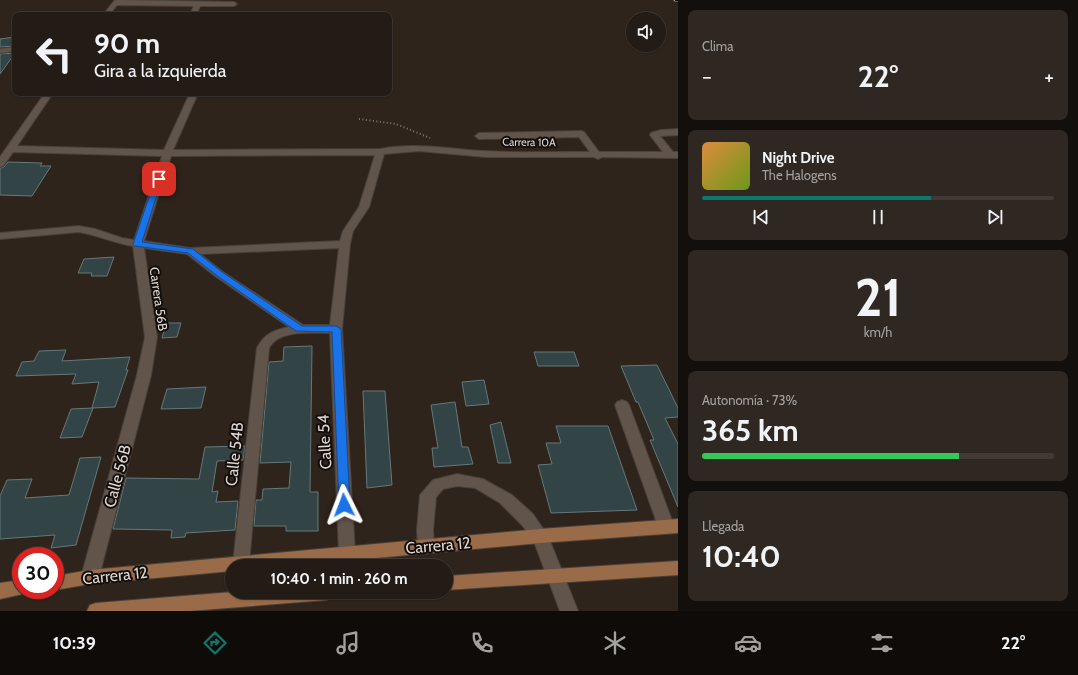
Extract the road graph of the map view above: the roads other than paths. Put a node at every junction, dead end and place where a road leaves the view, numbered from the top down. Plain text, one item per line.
1 (117, 2) edge
2 (198, 3) junction
3 (234, 4) dead end
4 (109, 12) edge
5 (194, 12) edge
6 (12, 49) edge
7 (0, 51) edge
8 (47, 96) edge
9 (192, 96) edge
10 (475, 125) dead end
11 (678, 132) edge
12 (480, 136) junction
13 (10, 149) junction
14 (380, 152) junction
15 (167, 153) junction
16 (484, 154) junction
17 (674, 155) edge
18 (598, 156) junction
19 (0, 164) edge
20 (0, 236) edge
21 (138, 244) junction
22 (345, 244) junction
23 (190, 251) junction
24 (300, 329) junction
25 (336, 329) junction
26 (144, 375) joint
27 (622, 405) dead end
28 (672, 526) edge
29 (540, 536) junction
30 (426, 546) junction
31 (347, 553) junction
32 (241, 559) edge
33 (283, 559) edge
34 (225, 564) edge
35 (678, 568) edge
36 (557, 575) junction
37 (90, 577) junction
38 (64, 581) edge
39 (453, 582) edge
40 (12, 589) edge
41 (0, 591) edge
42 (241, 599) edge
43 (96, 611) edge
44 (570, 611) edge

1 - 2 street
1 - 4 street
2 - 3 street
2 - 5 street
6 - 7 street
8 - 13 street
9 - 15 street, Carrera 56B
10 - 12 street
11 - 17 street
12 - 16 street
12 - 18 street
13 - 15 street, Carrera 10A
13 - 19 street
14 - 15 street, Carrera 10A
14 - 16 street, Carrera 10A
14 - 22 street, Calle 54
15 - 21 street, Carrera 56B
16 - 18 street, Carrera 10A
17 - 18 street, Carrera 10A
20 - 21 street
21 - 23 street
21 - 26 street, Carrera 56B
22 - 23 street
22 - 25 street, Calle 54
23 - 24 street
24 - 25 street
24 - 32 street, Calle 54B
25 - 31 street, Calle 54
26 - 37 street, Calle 56B
27 - 28 street
28 - 29 main road, Carrera 12
29 - 30 main road, Carrera 12
29 - 30 street
29 - 36 street
30 - 31 main road, Carrera 12
31 - 33 main road, Carrera 12
34 - 37 main road, Carrera 12
35 - 36 main road
36 - 39 main road
36 - 44 street
37 - 38 main road, Carrera 12
40 - 41 main road
42 - 43 main road

